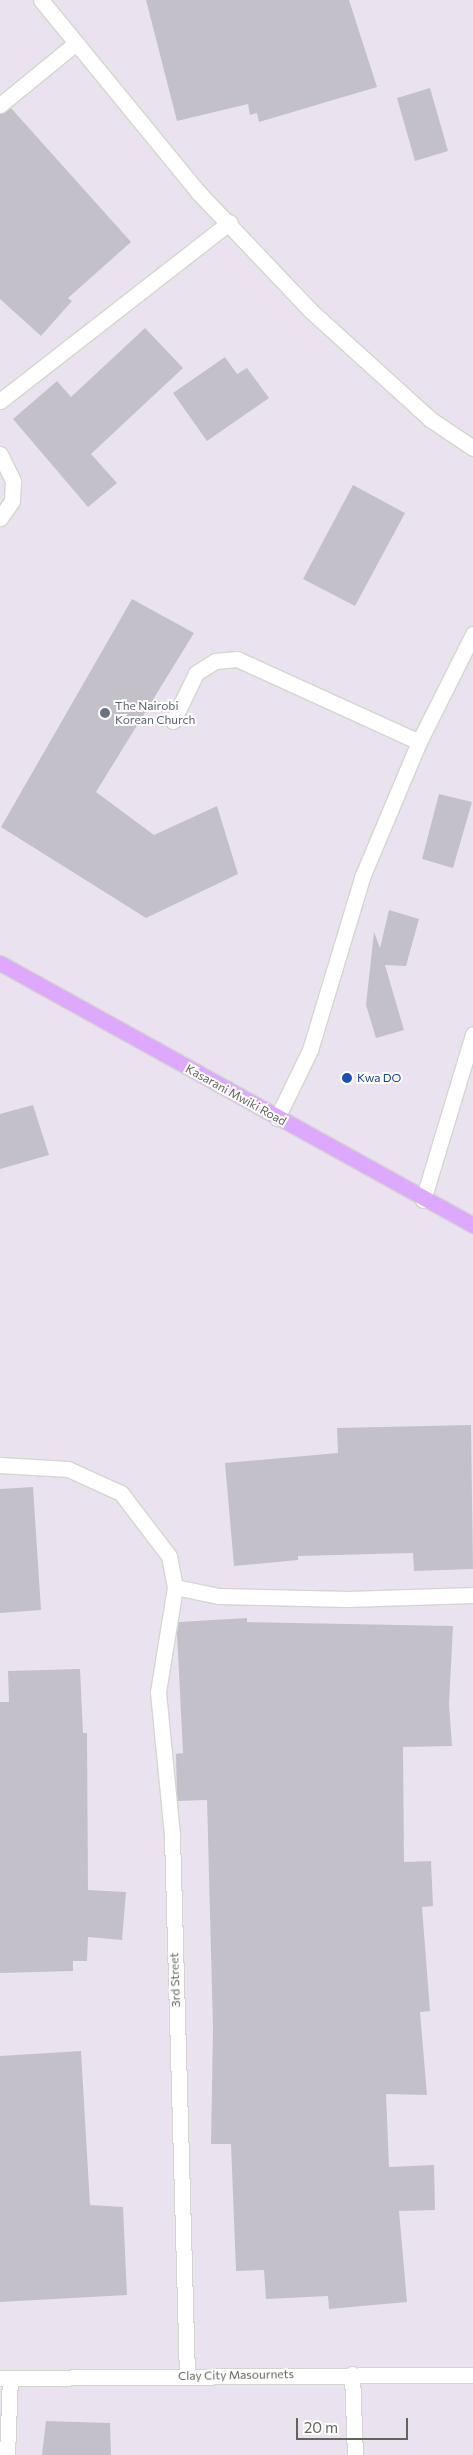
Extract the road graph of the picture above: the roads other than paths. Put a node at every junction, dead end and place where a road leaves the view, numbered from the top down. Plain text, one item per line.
1 (41, 0) edge
2 (76, 43) junction
3 (0, 104) edge
4 (230, 222) junction
5 (0, 402) edge
6 (473, 448) edge
7 (0, 454) edge
8 (0, 518) edge
9 (473, 634) edge
10 (173, 721) dead end
11 (420, 742) junction
12 (0, 963) edge
13 (473, 1034) edge
14 (277, 1118) junction
15 (423, 1200) junction
16 (473, 1225) edge
17 (0, 1465) edge
18 (175, 1587) junction
19 (473, 1595) edge
20 (352, 2374) junction
21 (187, 2375) junction
22 (473, 2375) edge
23 (5, 2378) edge
24 (7, 2455) edge
25 (355, 2455) edge

1 - 2 street
2 - 3 street
2 - 4 street
4 - 5 street
4 - 6 street
7 - 8 street
9 - 11 street
10 - 11 street
11 - 14 street
12 - 14 main road, Kasarani Mwiki Road
13 - 15 street
14 - 15 main road, Kasarani Mwiki Road
15 - 16 main road, Kasarani Mwiki Road
17 - 18 street
18 - 19 street
18 - 21 street, 3rd Street
20 - 21 street, Clay City Masournets
20 - 22 street, Clay City Masournets
20 - 25 street
21 - 23 street, Clay City Masournets
23 - 24 street

